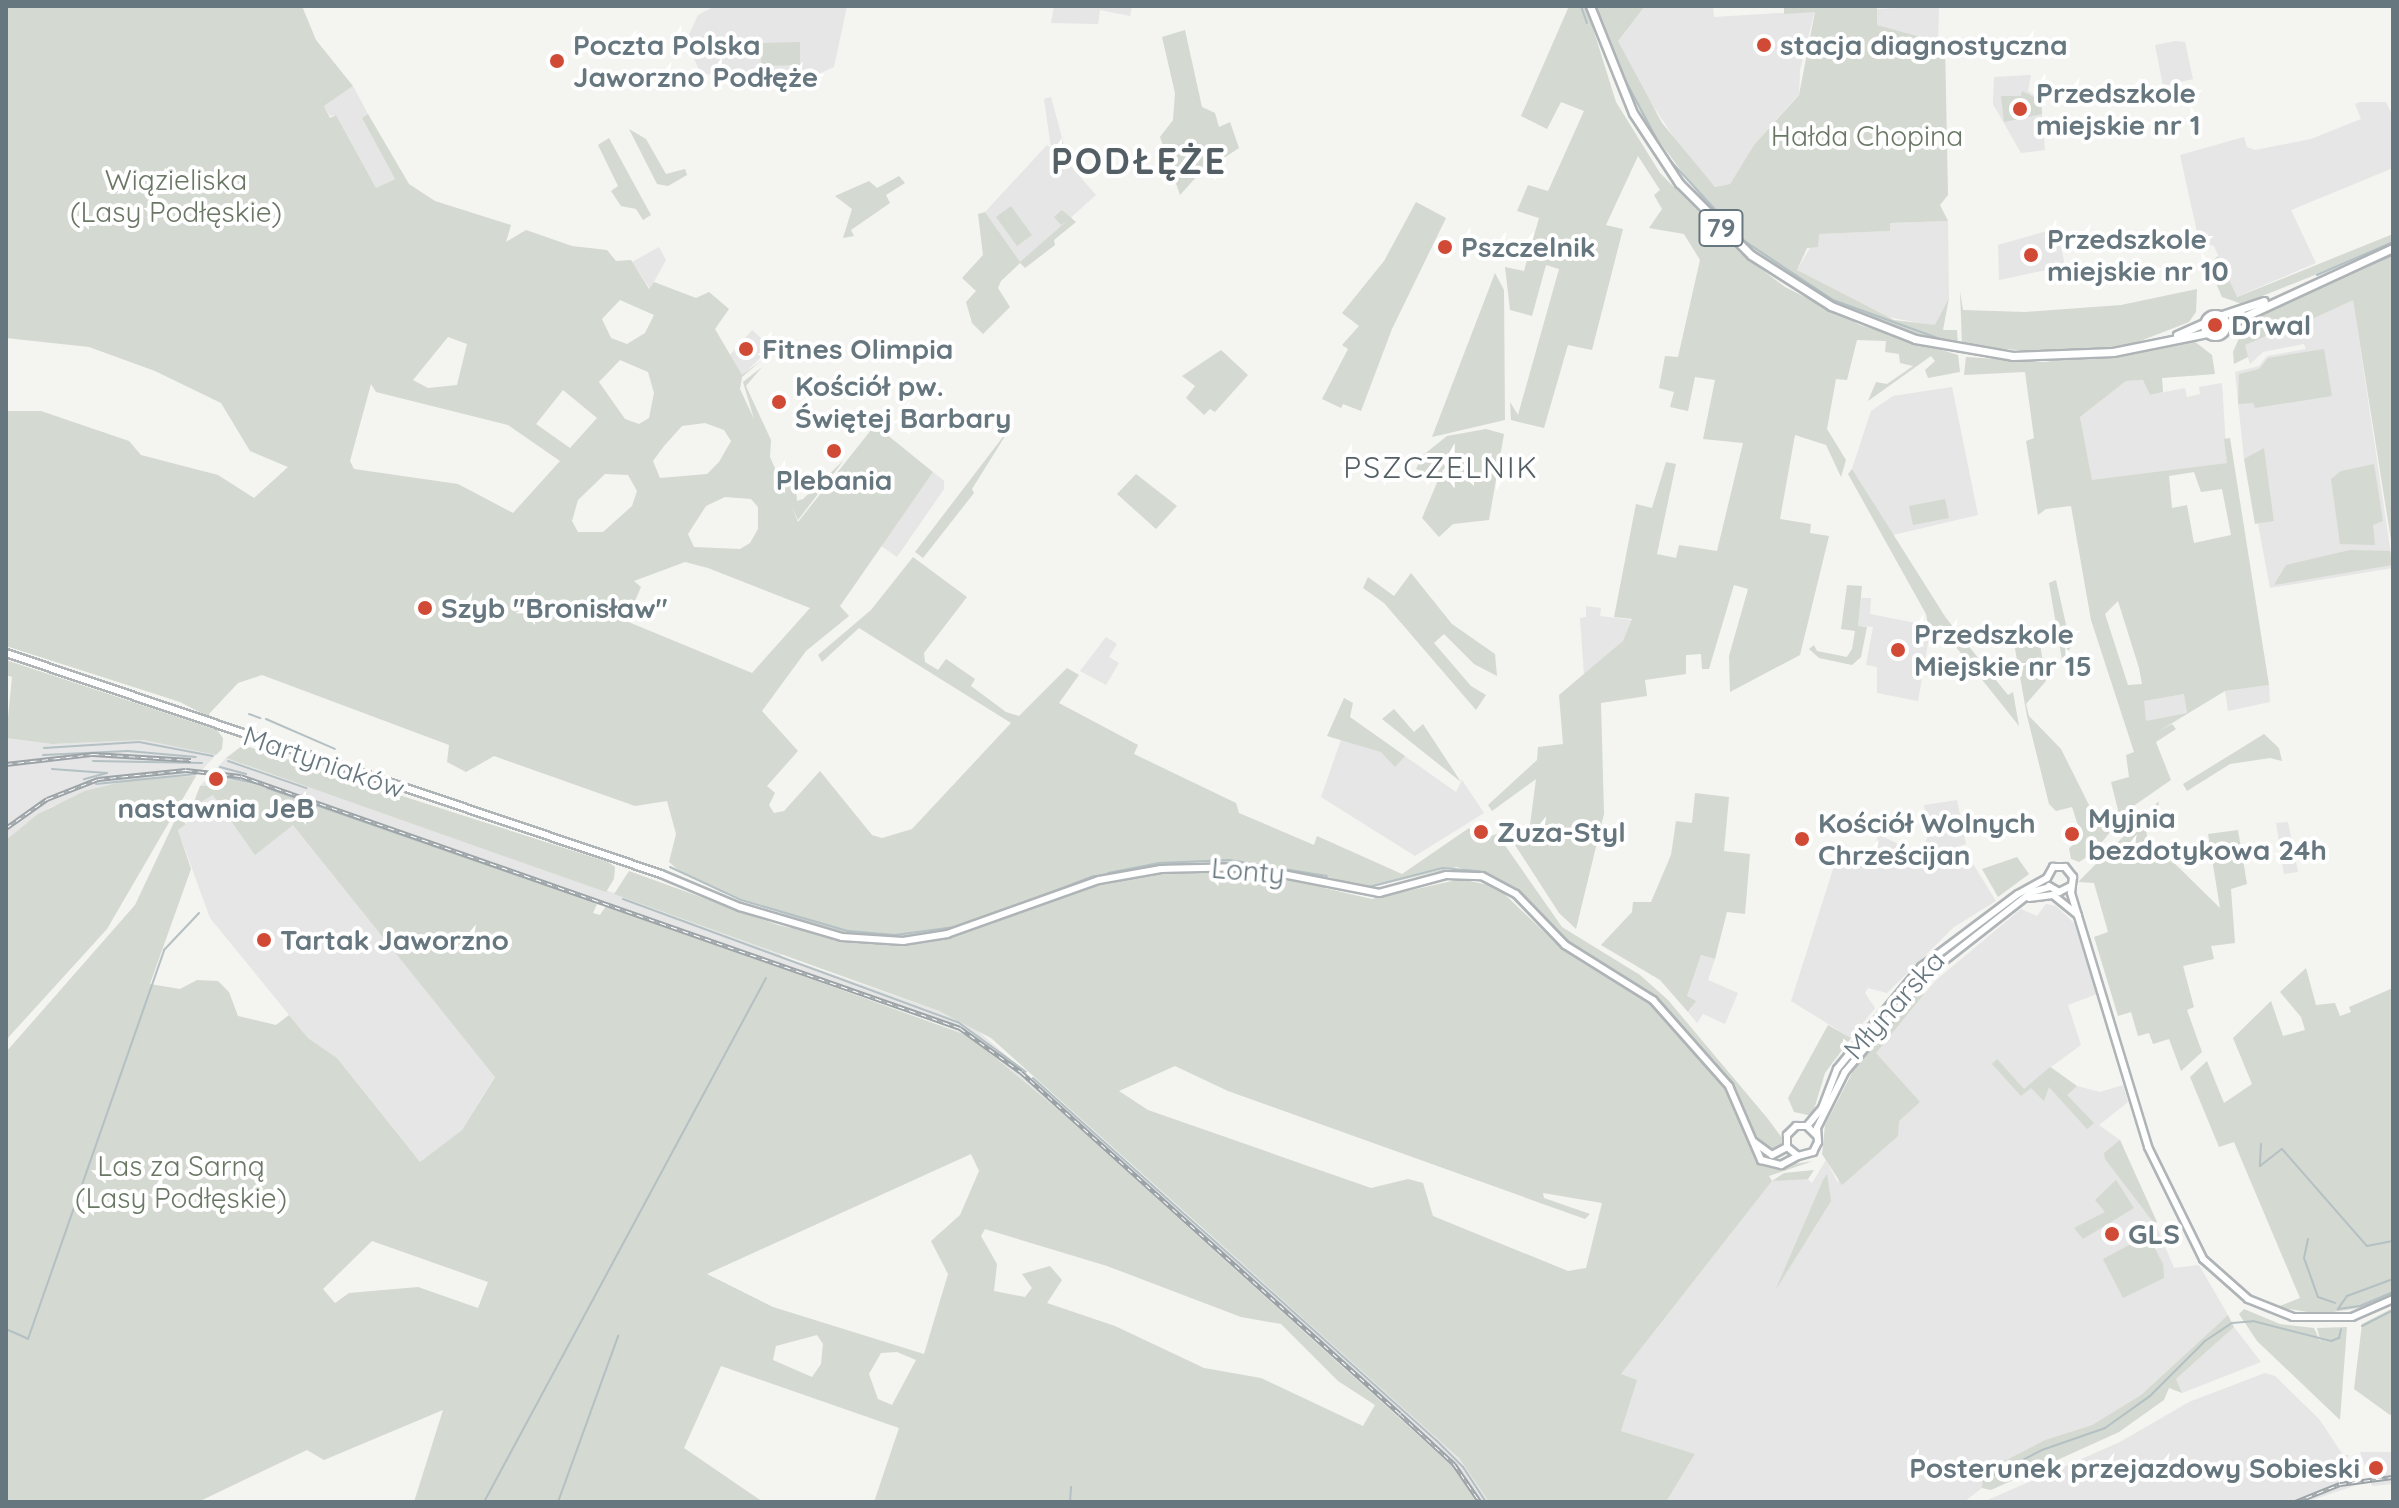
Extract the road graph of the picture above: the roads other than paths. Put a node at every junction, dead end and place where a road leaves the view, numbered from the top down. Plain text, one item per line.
1 (1590, 6) edge
2 (2393, 248) edge
3 (2315, 282) junction
4 (2222, 315) junction
5 (2204, 323) junction
6 (2226, 325) junction
7 (2207, 333) junction
8 (2186, 334) junction
9 (2132, 349) junction
10 (6, 653) edge
11 (642, 869) joint
12 (2047, 878) junction
13 (2071, 886) junction
14 (2049, 887) junction
15 (2063, 891) junction
16 (2023, 900) junction
17 (2080, 918) junction
18 (1807, 1126) junction
19 (1817, 1136) junction
20 (1754, 1142) junction
21 (1787, 1147) junction
22 (1798, 1156) junction
23 (2393, 1299) edge

1 - 9 main road, 79
2 - 3 main road
3 - 4 main road
3 - 6 main road
4 - 5 main road
4 - 6 main road
5 - 7 main road
5 - 8 main road
6 - 7 main road
7 - 8 main road
8 - 9 main road, 79
8 - 9 main road
10 - 11 main road, Martyniaków
11 - 20 main road, Lonty
12 - 13 main road, Młynarska
12 - 14 main road
12 - 18 main road, Młynarska
13 - 15 main road
13 - 17 main road
14 - 15 main road
14 - 16 main road, Młynarska
15 - 17 main road
16 - 17 main road
16 - 19 main road, Młynarska
17 - 23 main road
18 - 19 main road
18 - 21 main road
19 - 22 main road
20 - 21 main road
20 - 22 main road
21 - 22 main road

